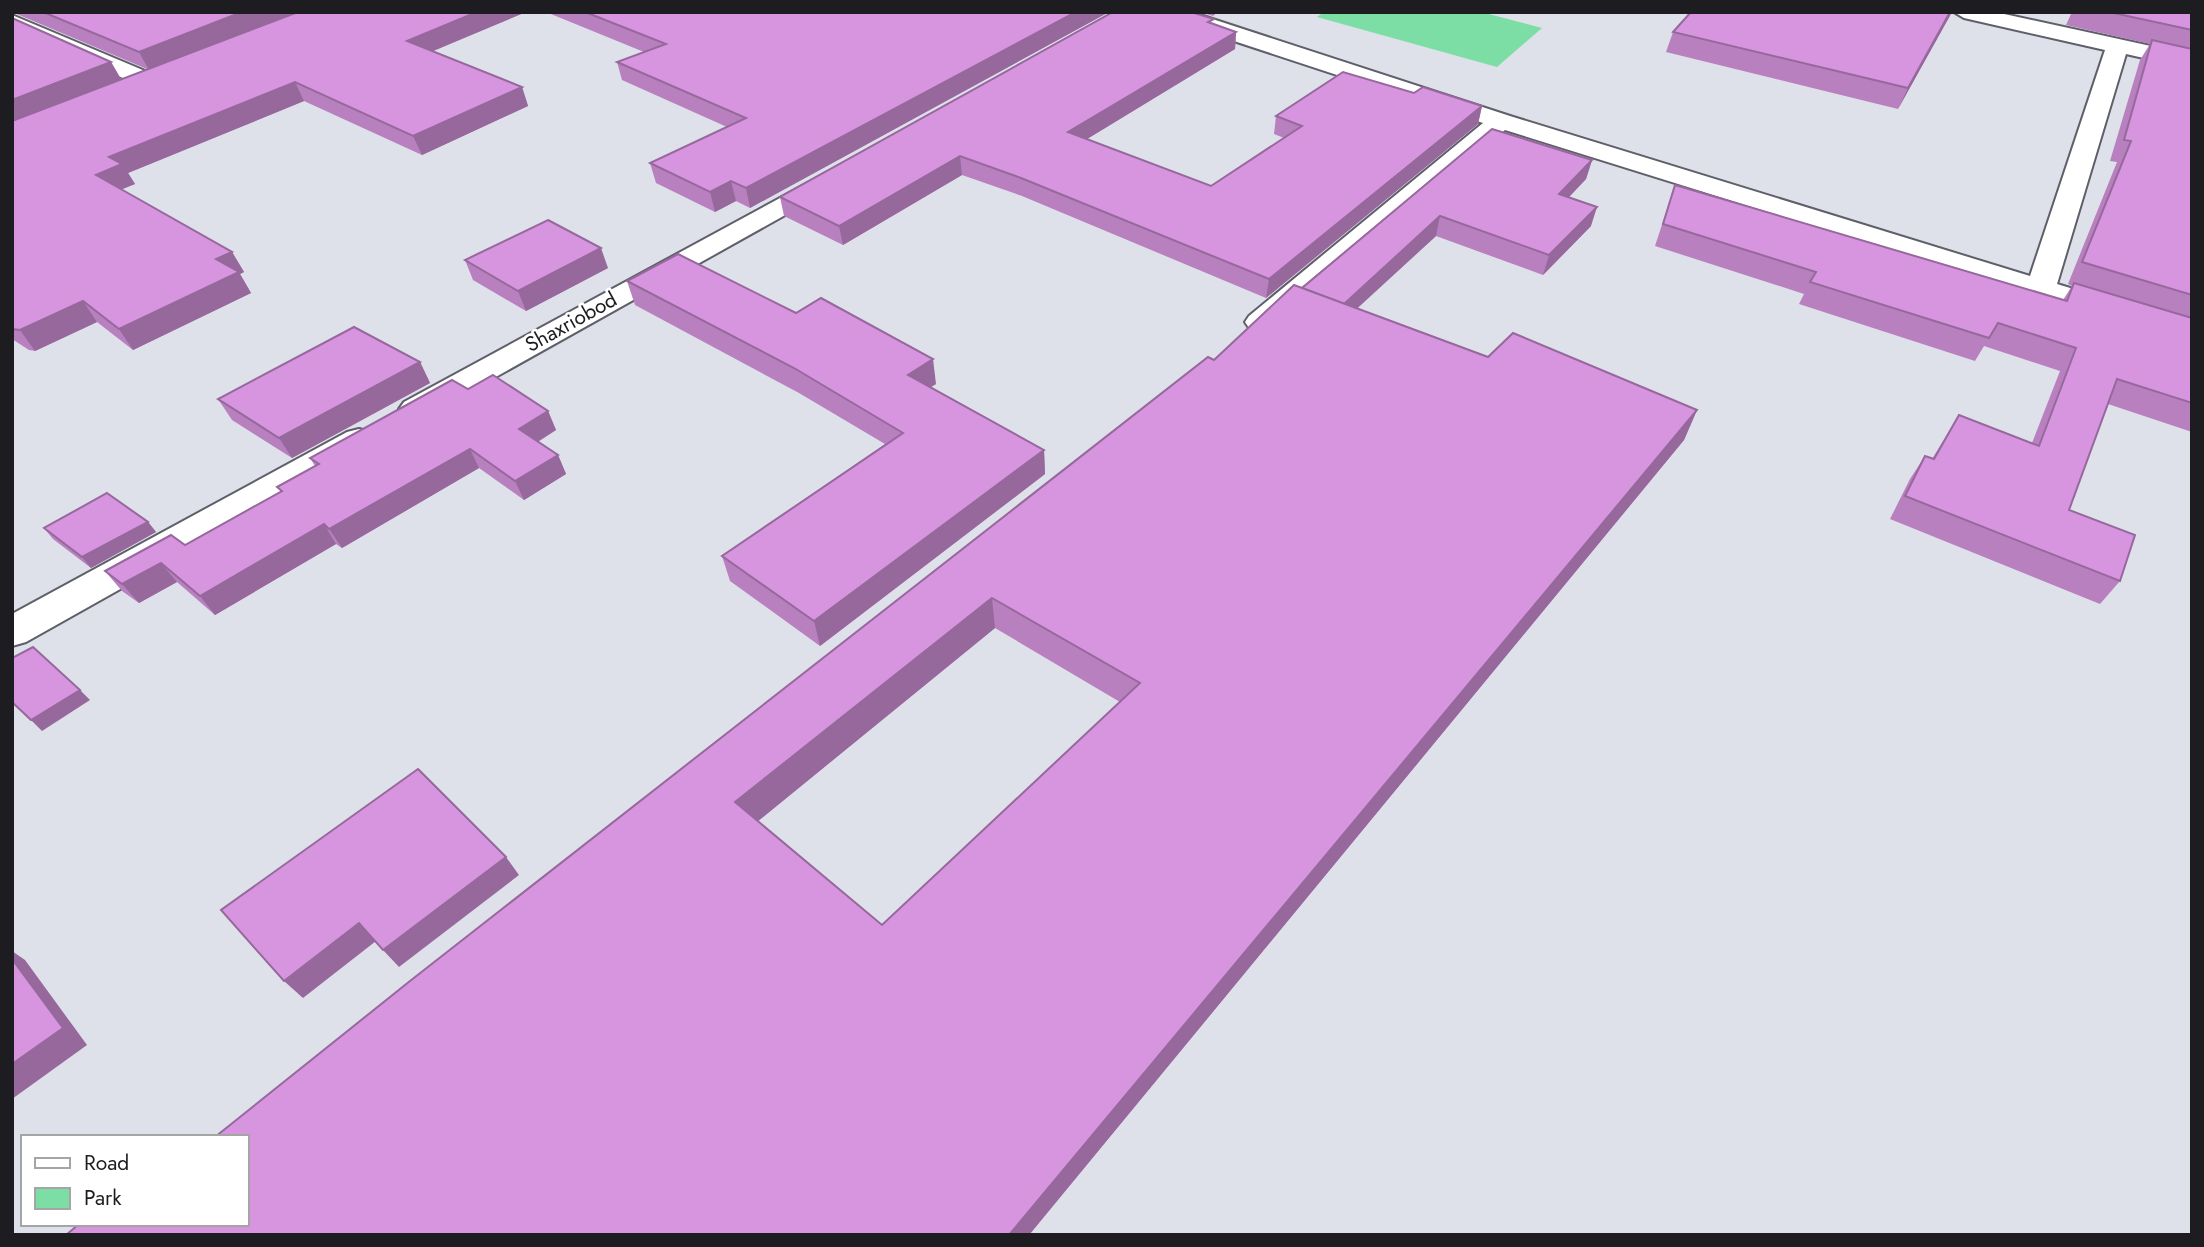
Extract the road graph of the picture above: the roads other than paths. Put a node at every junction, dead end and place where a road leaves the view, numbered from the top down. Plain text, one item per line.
1 (1169, 12) edge
2 (1964, 12) edge
3 (12, 21) edge
4 (2117, 46) junction
5 (2192, 62) edge
6 (174, 71) edge
7 (149, 81) junction
8 (116, 95) edge
9 (1501, 121) junction
10 (851, 167) edge
11 (2041, 287) junction
12 (2192, 335) edge
13 (1237, 342) edge
14 (12, 632) edge

1 - 9 street
2 - 4 street
3 - 7 street
4 - 5 street
4 - 11 street
6 - 7 street
7 - 8 street
9 - 11 street
9 - 13 street
10 - 14 street, Shaxriobod
11 - 12 street

